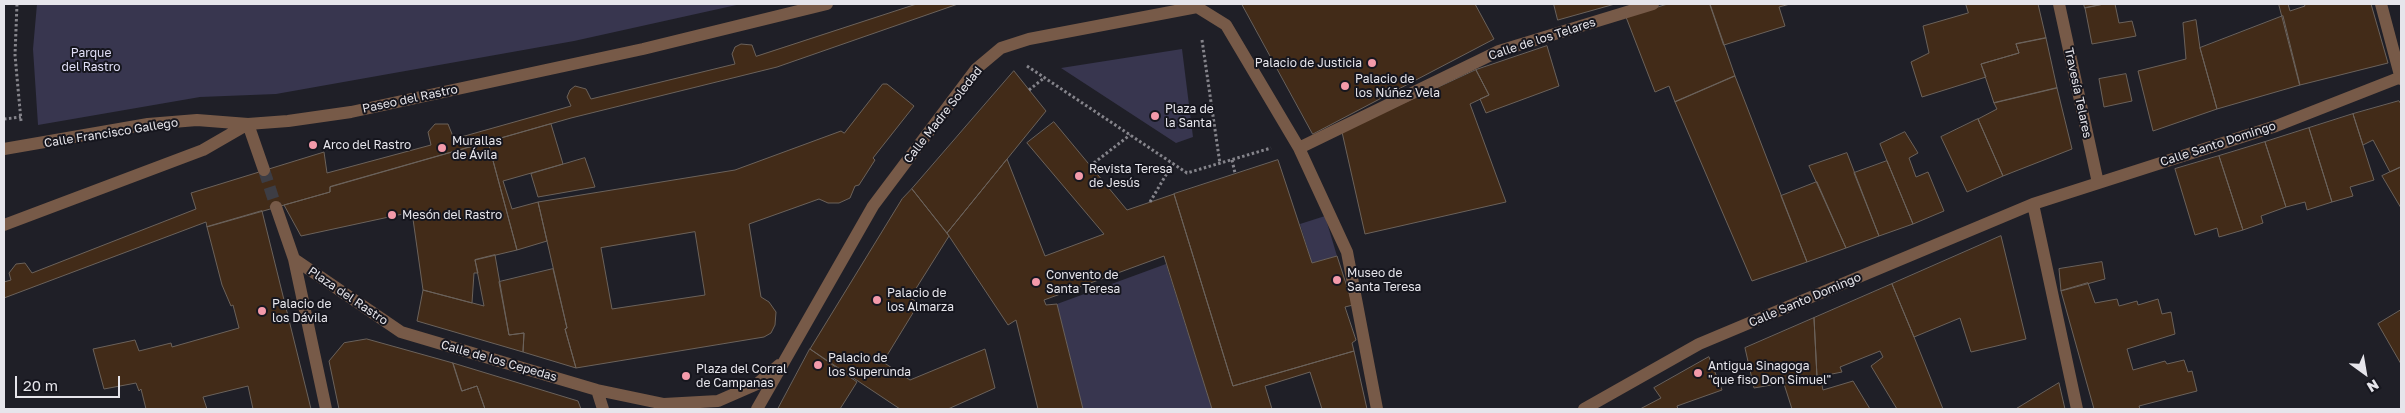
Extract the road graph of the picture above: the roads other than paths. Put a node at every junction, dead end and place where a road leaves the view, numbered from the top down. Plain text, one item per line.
1 (827, 4) edge
2 (1653, 4) edge
3 (2059, 4) edge
4 (2381, 4) edge
5 (1196, 5) edge
6 (2401, 78) edge
7 (248, 124) junction
8 (1299, 148) junction
9 (4, 149) edge
10 (264, 170) tunnel mouth
11 (2098, 183) junction
12 (2033, 204) junction
13 (276, 207) tunnel mouth
14 (4, 225) edge
15 (294, 259) junction
16 (401, 332) joint
17 (787, 358) junction
18 (598, 390) junction
19 (669, 407) edge
20 (326, 409) edge
21 (603, 409) edge
22 (757, 409) edge
23 (1377, 409) edge
24 (1584, 409) edge
25 (2077, 409) edge

1 - 7 street, Paseo del Rastro
2 - 8 street, Calle de los Telares
3 - 11 street, Travesía Telares
4 - 6 street
5 - 8 street
5 - 17 street, Calle Madre Soledad
6 - 11 street, Calle Santo Domingo
7 - 9 street, Calle Francisco Gallego
7 - 10 street
7 - 14 street, Paseo del Rastro
8 - 23 street
11 - 12 street, Calle Santo Domingo
12 - 24 street, Calle Santo Domingo
12 - 25 street
13 - 15 street, Plaza del Rastro
15 - 16 street, Plaza del Rastro
15 - 20 street, Plaza del Rastro
16 - 18 street, Calle de los Cepedas
17 - 19 street
17 - 22 street
18 - 19 street
18 - 21 street

